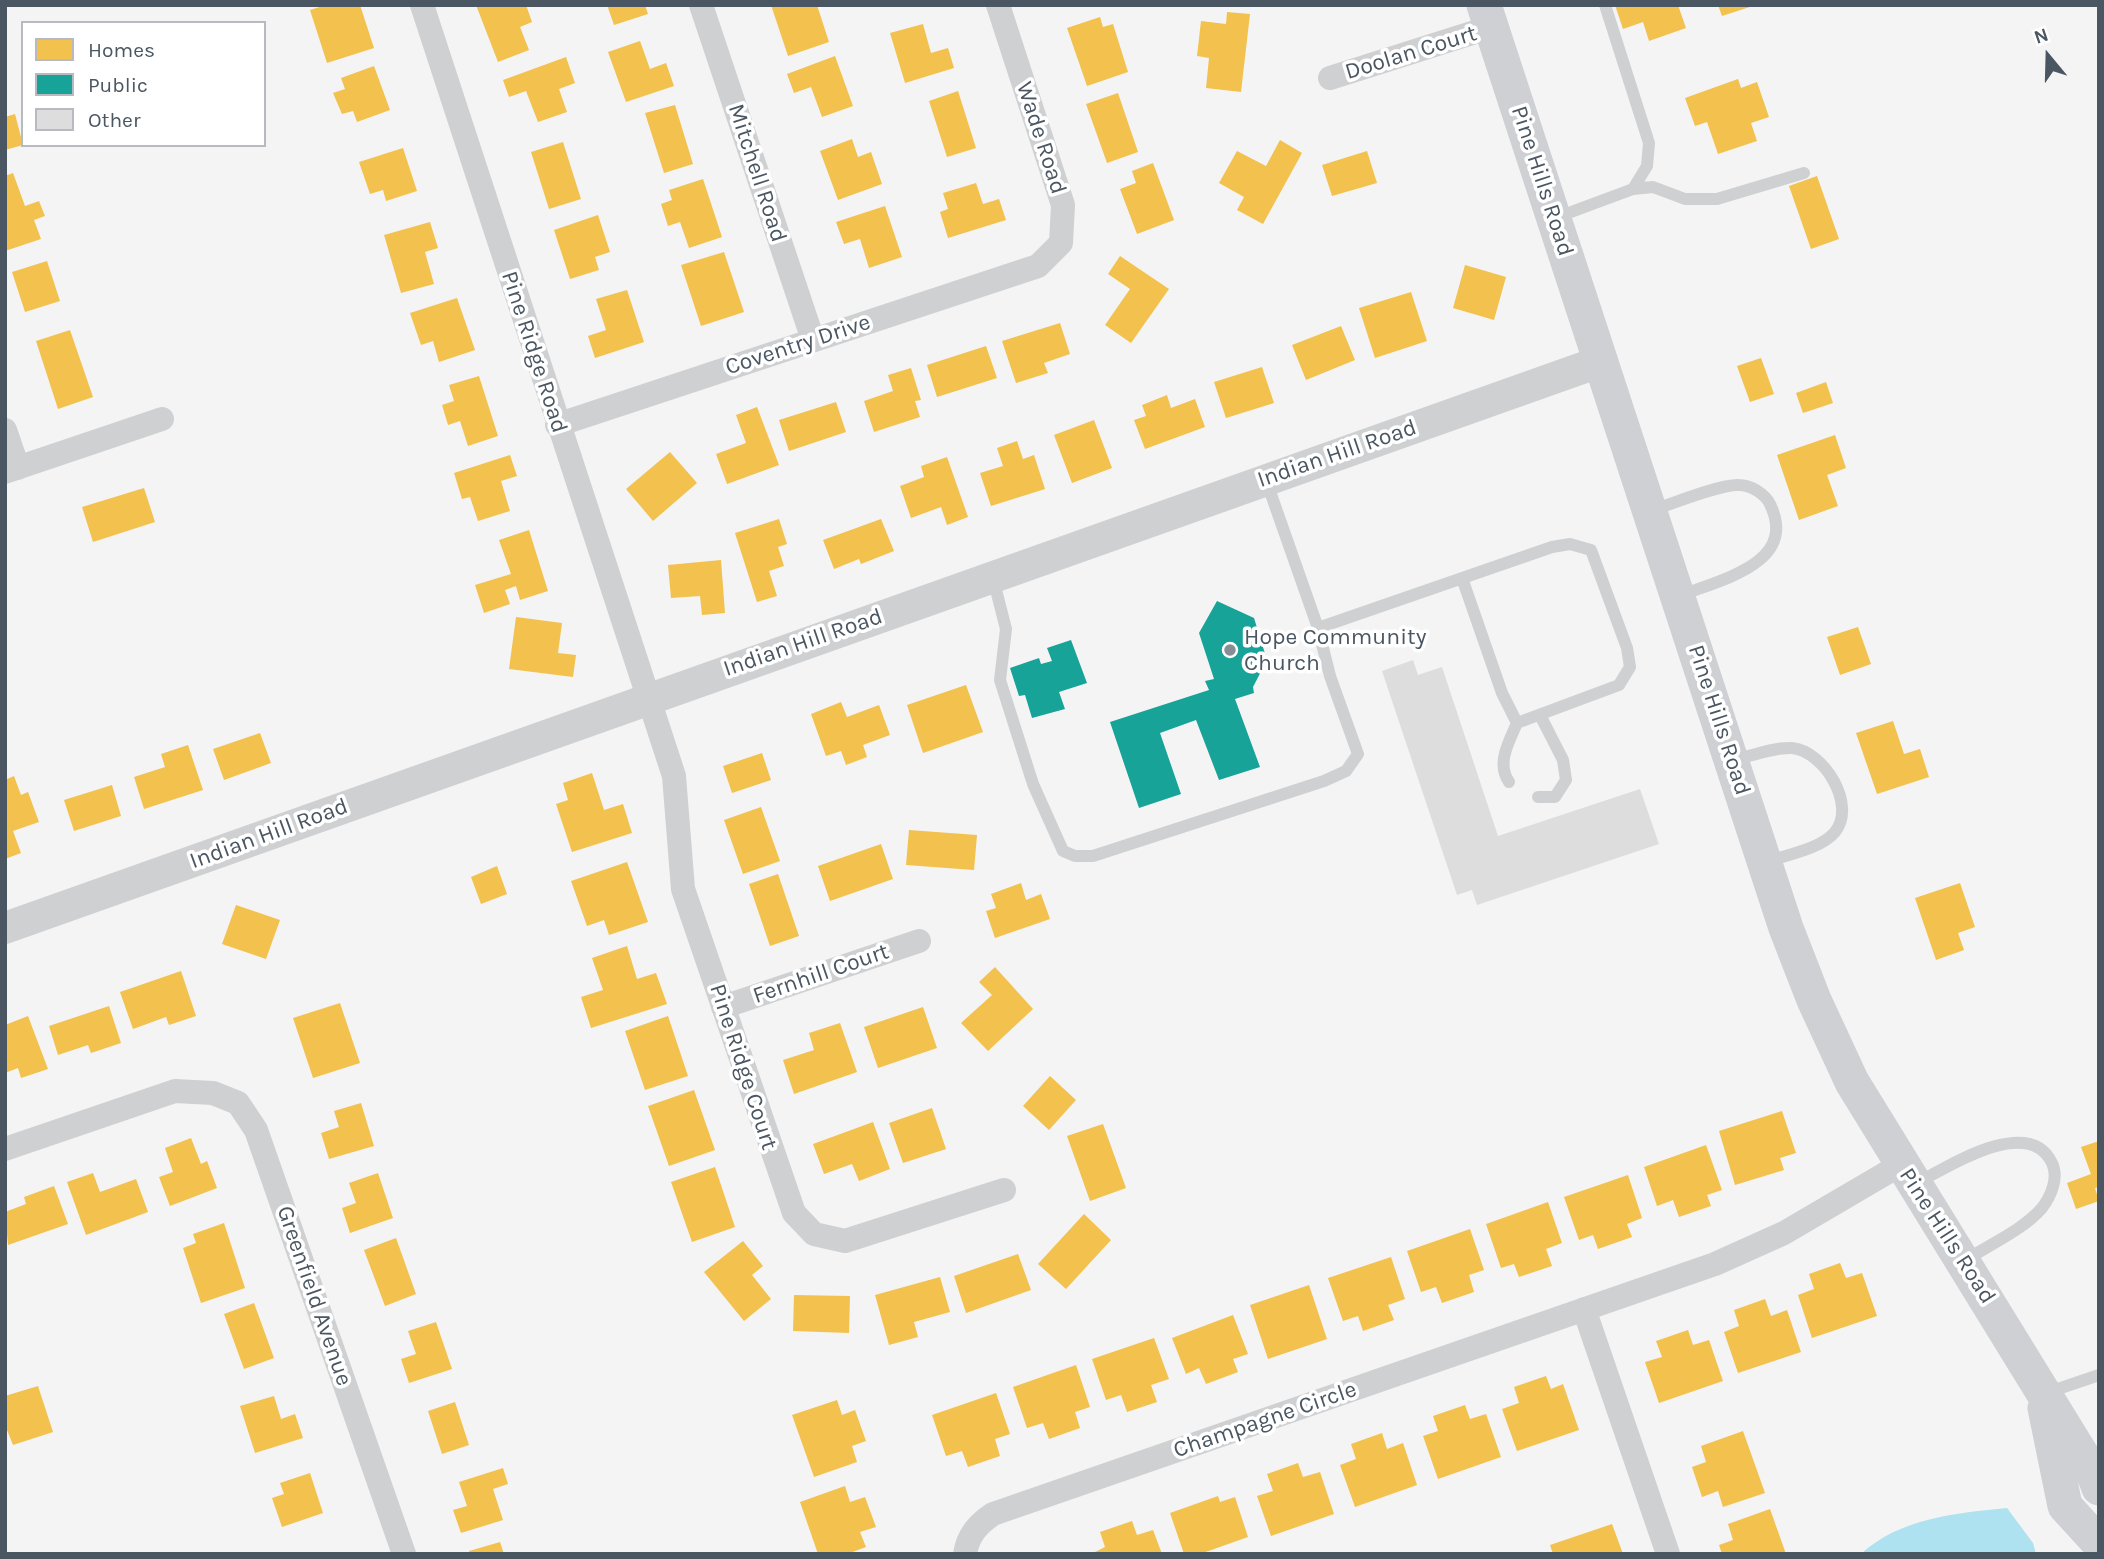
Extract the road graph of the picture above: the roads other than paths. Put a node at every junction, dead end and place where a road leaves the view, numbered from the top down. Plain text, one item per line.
1 (422, 5) edge
2 (701, 5) edge
3 (998, 5) edge
4 (1605, 5) edge
5 (1488, 16) edge
6 (1330, 78) dead end
7 (1804, 173) dead end
8 (1633, 189) junction
9 (1555, 218) junction
10 (1038, 266) joint
11 (813, 340) junction
12 (1602, 361) junction
13 (162, 419) dead end
14 (557, 425) junction
15 (5, 430) edge
16 (12, 470) edge
17 (1266, 480) junction
18 (1651, 511) junction
19 (993, 576) junction
20 (1462, 578) junction
21 (1678, 596) junction
22 (1318, 628) junction
23 (650, 698) junction
24 (1541, 715) junction
25 (1517, 723) junction
26 (1732, 760) junction
27 (1509, 782) dead end
28 (1538, 797) dead end
29 (1765, 862) junction
30 (5, 928) edge
31 (919, 941) dead end
32 (723, 1007) junction
33 (5, 1149) edge
34 (1907, 1175) junction
35 (1003, 1190) dead end
36 (1963, 1261) junction
37 (1584, 1309) junction
38 (2099, 1375) edge
39 (2042, 1394) junction
40 (2099, 1488) edge
41 (2098, 1537) edge
42 (404, 1554) edge
43 (965, 1554) edge
44 (1668, 1554) edge

1 - 14 street, Pine Ridge Road
2 - 11 street, Mitchell Road
3 - 10 street, Wade Road
4 - 8 lane
5 - 6 street, Doolan Court
5 - 9 main road, Pine Hills Road
7 - 8 lane
8 - 9 lane
9 - 12 main road, Pine Hills Road
10 - 11 street, Coventry Drive
11 - 14 street, Coventry Drive
12 - 17 street, Indian Hill Road
12 - 18 main road, Pine Hills Road
13 - 16 street
14 - 23 street, Pine Ridge Road
15 - 16 street
17 - 19 street, Indian Hill Road
17 - 22 lane
18 - 21 main road, Pine Hills Road
18 - 21 lane
19 - 22 lane
19 - 23 street, Indian Hill Road
20 - 22 lane
20 - 24 lane
20 - 25 lane
21 - 26 main road, Pine Hills Road
23 - 30 street, Indian Hill Road
23 - 32 street, Pine Ridge Court
24 - 25 lane
24 - 28 lane
25 - 27 lane
26 - 29 main road, Pine Hills Road
26 - 29 lane
29 - 34 main road, Pine Hills Road
31 - 32 street, Fernhill Court
32 - 35 street, Pine Ridge Court
33 - 42 street, Greenfield Avenue
34 - 36 main road, Pine Hills Road
34 - 36 lane
34 - 37 street, Champagne Circle
36 - 39 main road, Pine Hills Road
37 - 43 street, Champagne Circle
37 - 44 street
38 - 39 lane
39 - 40 main road, Pine Hills Road
39 - 41 main road, Pine Hills Road

